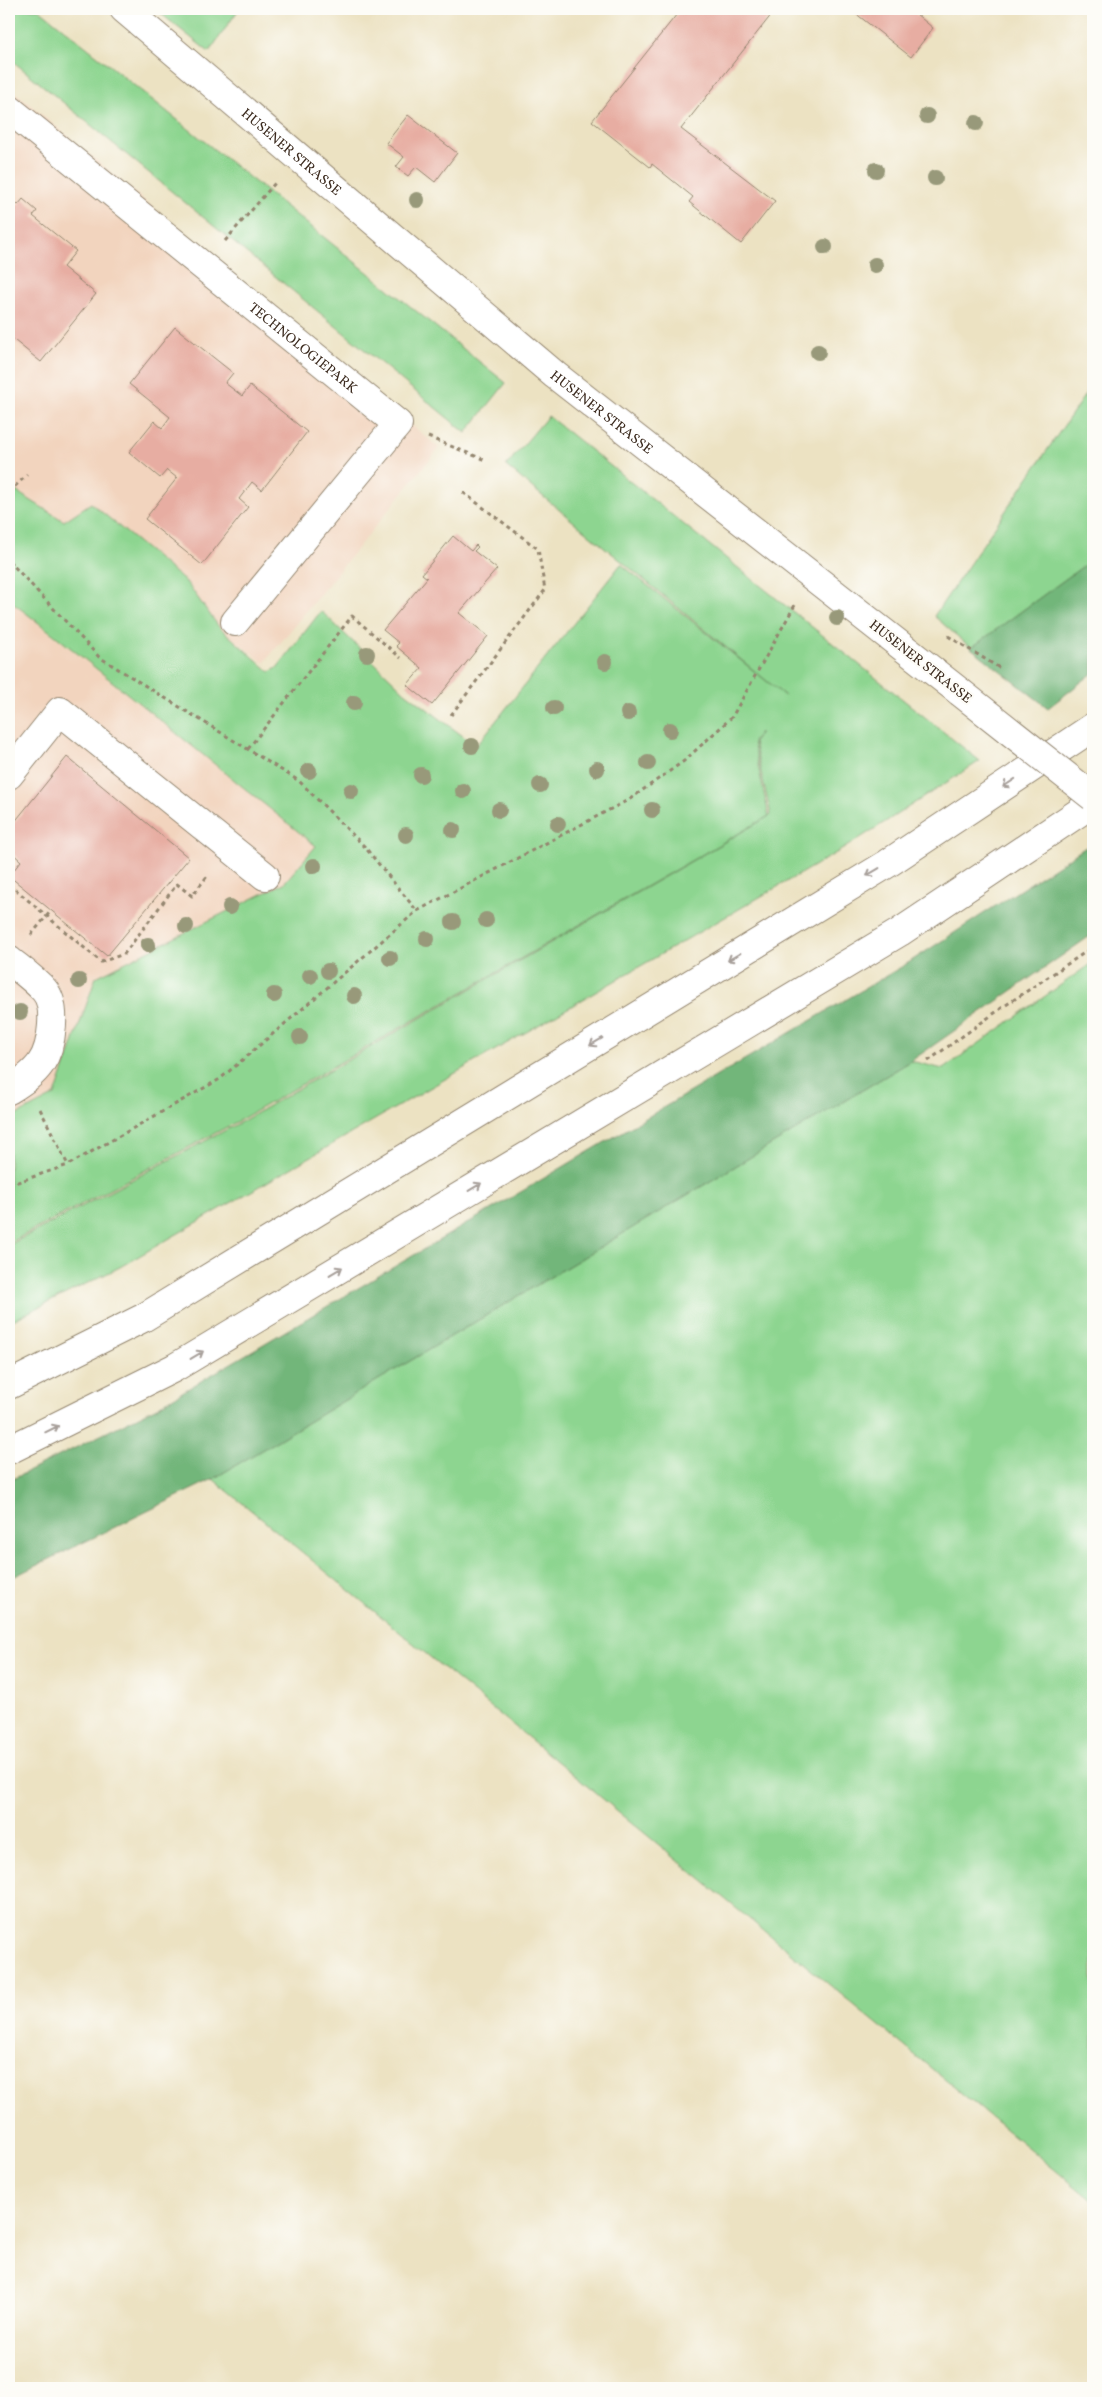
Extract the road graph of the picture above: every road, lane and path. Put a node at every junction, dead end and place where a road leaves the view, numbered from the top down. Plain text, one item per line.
1 (124, 9) edge
2 (9, 109) edge
3 (298, 157) junction
4 (204, 266) junction
5 (398, 424) junction
6 (485, 460) dead end
7 (27, 475) dead end
8 (460, 490) dead end
9 (9, 492) edge
10 (9, 561) edge
11 (815, 577) junction
12 (235, 622) dead end
13 (948, 636) dead end
14 (401, 658) dead end
15 (1001, 668) dead end
16 (450, 715) dead end
17 (1093, 727) edge
18 (248, 749) junction
19 (9, 775) edge
20 (1093, 797) edge
21 (1093, 803) edge
22 (212, 870) dead end
23 (265, 876) dead end
24 (9, 884) edge
25 (417, 911) junction
26 (1093, 947) edge
27 (9, 960) edge
28 (928, 1061) dead end
29 (17, 1085) edge
30 (68, 1165) junction
31 (9, 1185) edge
32 (9, 1385) edge
33 (9, 1450) edge

1 - 3 main road, HUSENER STRASSE
2 - 4 main road, TECHNOLOGIEPARK
3 - 4 path
3 - 11 main road, HUSENER STRASSE
4 - 5 main road, TECHNOLOGIEPARK
5 - 6 path
5 - 12 main road
7 - 9 path
8 - 16 path
10 - 18 path
11 - 20 main road, HUSENER STRASSE, bridge
11 - 25 path
13 - 15 path
14 - 18 path
17 -> 32 main road
18 - 25 path
19 - 23 main road
33 -> 21 main road
22 - 24 path
25 - 30 path
26 - 28 path
27 - 29 main road
29 - 30 path
30 - 31 path

